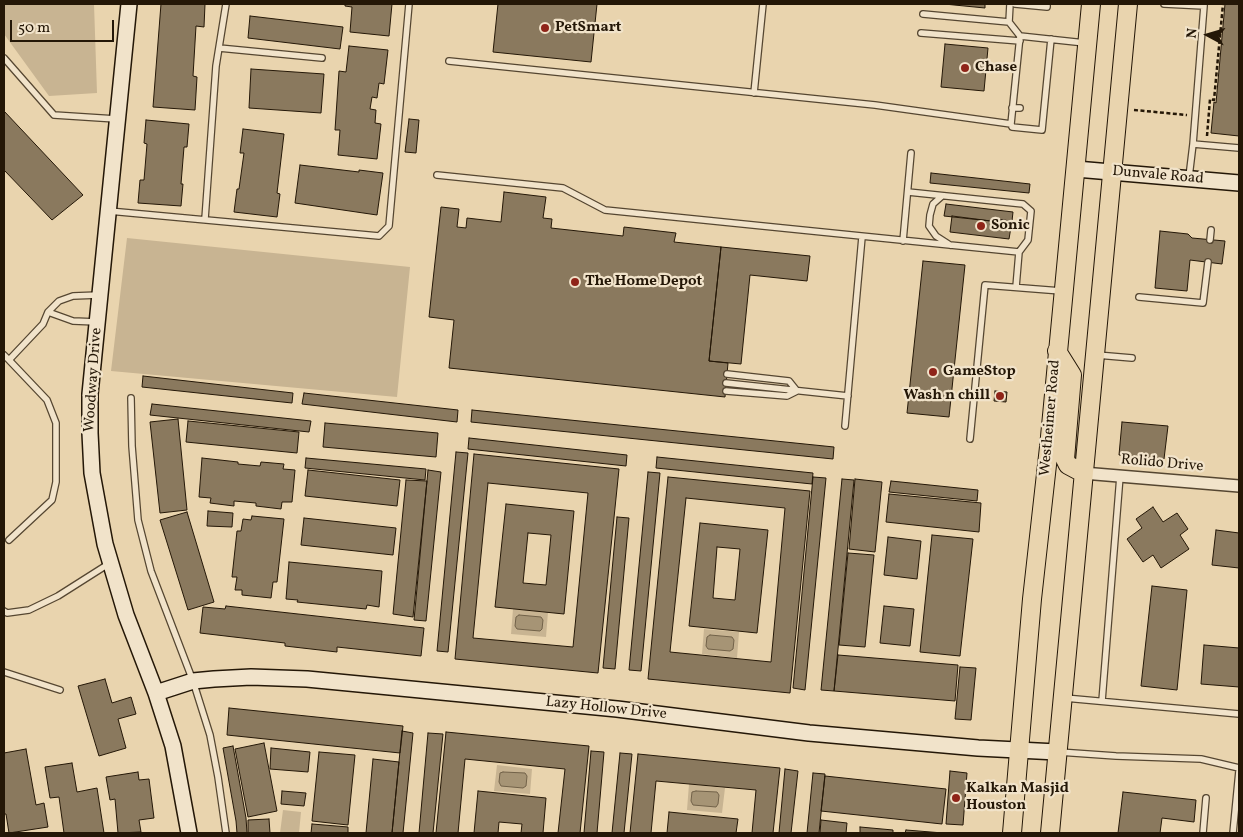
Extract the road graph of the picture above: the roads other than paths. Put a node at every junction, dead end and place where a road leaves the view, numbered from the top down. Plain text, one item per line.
1 (129, 4) edge
2 (226, 4) edge
3 (408, 4) edge
4 (763, 4) edge
5 (1010, 4) edge
6 (1015, 4) edge
7 (1048, 4) edge
8 (1091, 4) edge
9 (1128, 4) edge
10 (1164, 4) edge
11 (1204, 5) edge
12 (923, 14) dead end
13 (1009, 22) junction
14 (922, 33) dead end
15 (1020, 39) junction
16 (1051, 39) junction
17 (1087, 43) junction
18 (219, 48) junction
19 (1041, 56) dead end
20 (1049, 56) junction
21 (4, 58) edge
22 (322, 58) dead end
23 (449, 61) dead end
24 (1016, 72) junction
25 (1024, 72) dead end
26 (1040, 73) dead end
27 (1047, 74) junction
28 (1014, 88) junction
29 (1021, 89) dead end
30 (1038, 90) dead end
31 (1046, 90) junction
32 (754, 92) junction
33 (1012, 108) junction
34 (1020, 108) dead end
35 (1037, 110) dead end
36 (1044, 110) junction
37 (118, 119) junction
38 (1011, 124) junction
39 (1193, 144) junction
40 (1239, 148) edge
41 (911, 153) dead end
42 (1076, 169) junction
43 (1113, 172) junction
44 (437, 176) dead end
45 (1189, 179) junction
46 (1239, 183) edge
47 (908, 192) junction
48 (942, 196) junction
49 (109, 211) junction
50 (205, 219) junction
51 (1211, 230) dead end
52 (862, 237) junction
53 (1210, 240) dead end
54 (903, 241) junction
55 (952, 246) junction
56 (1019, 252) junction
57 (1208, 262) dead end
58 (1016, 287) junction
59 (1063, 291) junction
60 (101, 295) junction
61 (1139, 296) dead end
62 (48, 312) junction
63 (98, 322) junction
64 (1057, 351) junction
65 (4, 355) edge
66 (1095, 355) junction
67 (1132, 358) dead end
68 (9, 360) junction
69 (727, 374) dead end
70 (726, 383) dead end
71 (797, 390) junction
72 (726, 391) dead end
73 (848, 396) junction
74 (132, 398) dead end
75 (844, 426) dead end
76 (970, 439) dead end
77 (1083, 473) junction
78 (1120, 476) junction
79 (1239, 486) edge
80 (9, 540) dead end
81 (110, 563) junction
82 (5, 614) edge
83 (4, 672) edge
84 (193, 681) junction
85 (60, 690) dead end
86 (156, 693) junction
87 (1063, 698) junction
88 (1102, 702) junction
89 (1239, 714) edge
90 (1019, 750) junction
91 (1057, 752) junction
92 (1239, 770) edge
93 (1206, 798) dead end
94 (189, 833) edge
95 (226, 833) edge
96 (1012, 833) edge
97 (1050, 833) edge
98 (1203, 833) edge
99 (1233, 833) edge

1 - 37 street, Woodway Drive
2 - 18 lane
3 - 50 lane
4 - 32 lane
5 - 13 lane
6 - 7 lane
8 - 17 main road, Westheimer Road
9 - 43 main road
10 - 11 lane
11 - 39 lane
12 - 13 lane
13 - 15 lane
14 - 15 lane
15 - 16 lane
15 - 24 lane
16 - 17 lane
16 - 20 lane
17 - 42 main road, Westheimer Road
18 - 22 lane
18 - 50 lane
19 - 20 lane
20 - 27 lane
21 - 37 lane
23 - 32 lane
24 - 25 lane
24 - 28 lane
26 - 27 lane
27 - 31 lane
28 - 29 lane
28 - 33 lane
30 - 31 lane
31 - 36 lane
32 - 38 lane
33 - 34 lane
33 - 38 lane
35 - 36 lane
36 - 38 lane
37 - 49 street, Woodway Drive
39 - 40 lane
39 - 45 lane
41 - 47 lane
42 - 43 street, Dunvale Road
42 - 59 main road, Westheimer Road
43 - 45 street, Dunvale Road
43 - 66 main road
44 - 52 lane
45 - 46 street, Dunvale Road
47 - 48 lane
47 - 54 lane
48 - 55 lane
48 - 56 lane
49 - 50 lane
49 - 60 street, Woodway Drive
51 - 53 lane
52 - 54 lane
52 - 73 lane
54 - 55 lane
55 - 56 lane
56 - 58 lane
57 - 61 lane
58 - 59 lane
58 - 76 lane
59 - 64 main road, Westheimer Road
60 - 62 lane
60 - 63 street, Woodway Drive
62 - 63 lane
62 - 68 lane
63 - 81 street, Woodway Drive
64 - 77 main road
64 - 90 main road, Westheimer Road
65 - 68 lane
66 - 67 lane
66 - 77 main road
68 - 80 lane
69 - 71 lane
70 - 71 lane
71 - 72 lane
71 - 73 lane
73 - 75 lane
74 - 84 lane
77 - 78 street, Rolido Drive
77 - 87 main road
78 - 79 street, Rolido Drive
78 - 88 lane
81 - 82 lane
81 - 86 street, Woodway Drive
83 - 85 lane
84 - 86 street, Lazy Hollow Drive
84 - 90 street, Lazy Hollow Drive
84 - 95 lane
86 - 94 street, Woodway Drive
87 - 88 lane
87 - 91 main road
88 - 89 lane
90 - 91 street, Lazy Hollow Drive
90 - 96 main road, Westheimer Road
91 - 92 lane
91 - 97 main road
92 - 99 lane
93 - 98 lane

